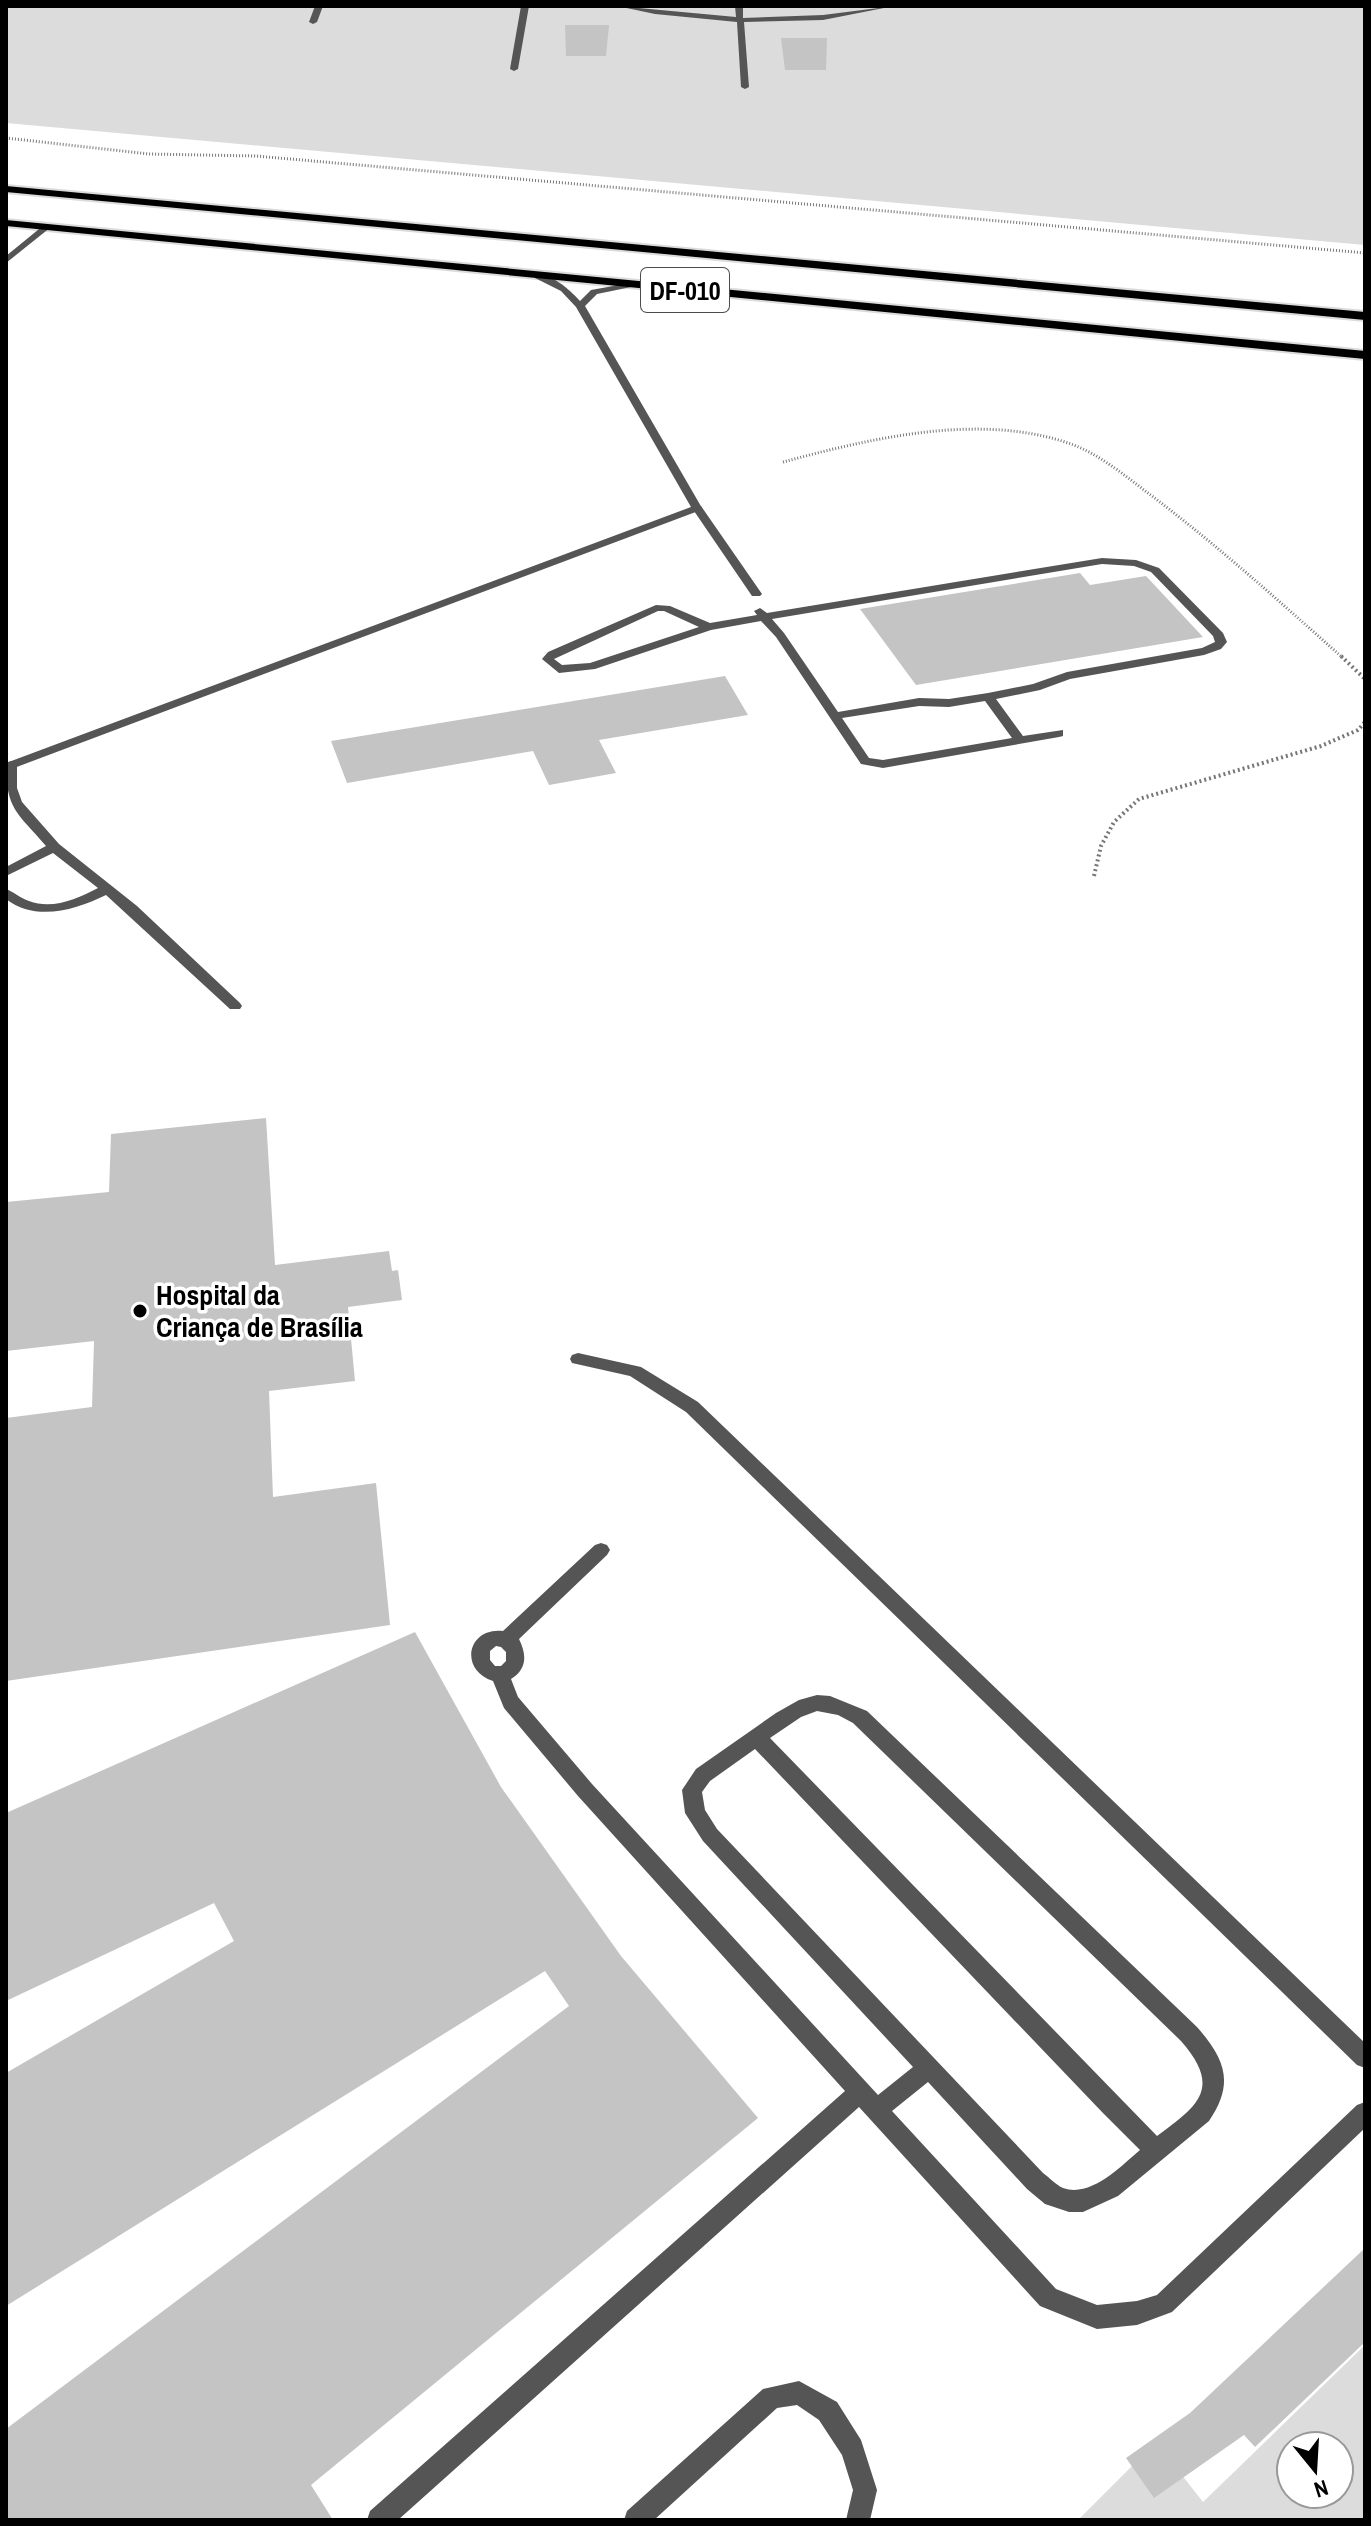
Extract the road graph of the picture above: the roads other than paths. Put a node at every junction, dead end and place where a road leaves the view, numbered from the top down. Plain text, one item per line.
1 (319, 6) edge
2 (525, 6) edge
3 (621, 6) edge
4 (739, 6) edge
5 (890, 6) edge
6 (740, 21) junction
7 (313, 22) dead end
8 (514, 69) dead end
9 (745, 87) dead end
10 (6, 189) edge
11 (47, 193) junction
12 (6, 198) edge
13 (6, 223) edge
14 (47, 227) junction
15 (6, 260) edge
16 (538, 276) junction
17 (633, 284) junction
18 (580, 306) junction
19 (1365, 319) edge
20 (1365, 353) edge
21 (697, 508) junction
22 (756, 594) dead end
23 (762, 614) junction
24 (709, 627) junction
25 (988, 697) junction
26 (833, 716) junction
27 (1059, 733) dead end
28 (1020, 740) junction
29 (8, 766) edge
30 (54, 847) junction
31 (6, 872) edge
32 (107, 889) junction
33 (6, 893) edge
34 (235, 1006) dead end
35 (578, 1359) dead end
36 (601, 1550) dead end
37 (506, 1640) junction
38 (499, 1673) junction
39 (756, 1737) junction
40 (1365, 2058) edge
41 (930, 2067) junction
42 (860, 2092) junction
43 (876, 2110) junction
44 (1365, 2113) edge
45 (1156, 2150) junction
46 (379, 2520) edge
47 (636, 2520) edge
48 (858, 2520) edge

1 - 7 street
2 - 8 street
3 - 6 street
4 - 6 street
5 - 6 street
6 - 9 street
10 - 11 main road, DF-010
11 - 12 main road
11 - 19 main road, DF-010
13 - 14 main road, DF-010
14 - 15 street
14 - 16 main road, DF-010
16 - 17 main road, DF-010
16 - 18 street
17 - 18 street
17 - 20 main road, DF-010
18 - 21 street
21 - 22 street
21 - 29 street
23 - 24 street
23 - 25 street
23 - 26 street
24 - 24 street
25 - 26 street
25 - 28 street
26 - 28 street
27 - 28 street
29 - 30 street
30 - 31 street
30 - 32 street
32 - 33 street
32 - 34 street
35 - 40 street
36 - 37 street
37 - 38 street
37 - 38 street
38 - 42 street
39 - 41 street
39 - 45 street
39 - 45 street
41 - 43 street
41 - 45 street
42 - 43 street
42 - 46 street
43 - 44 street
47 - 48 street

